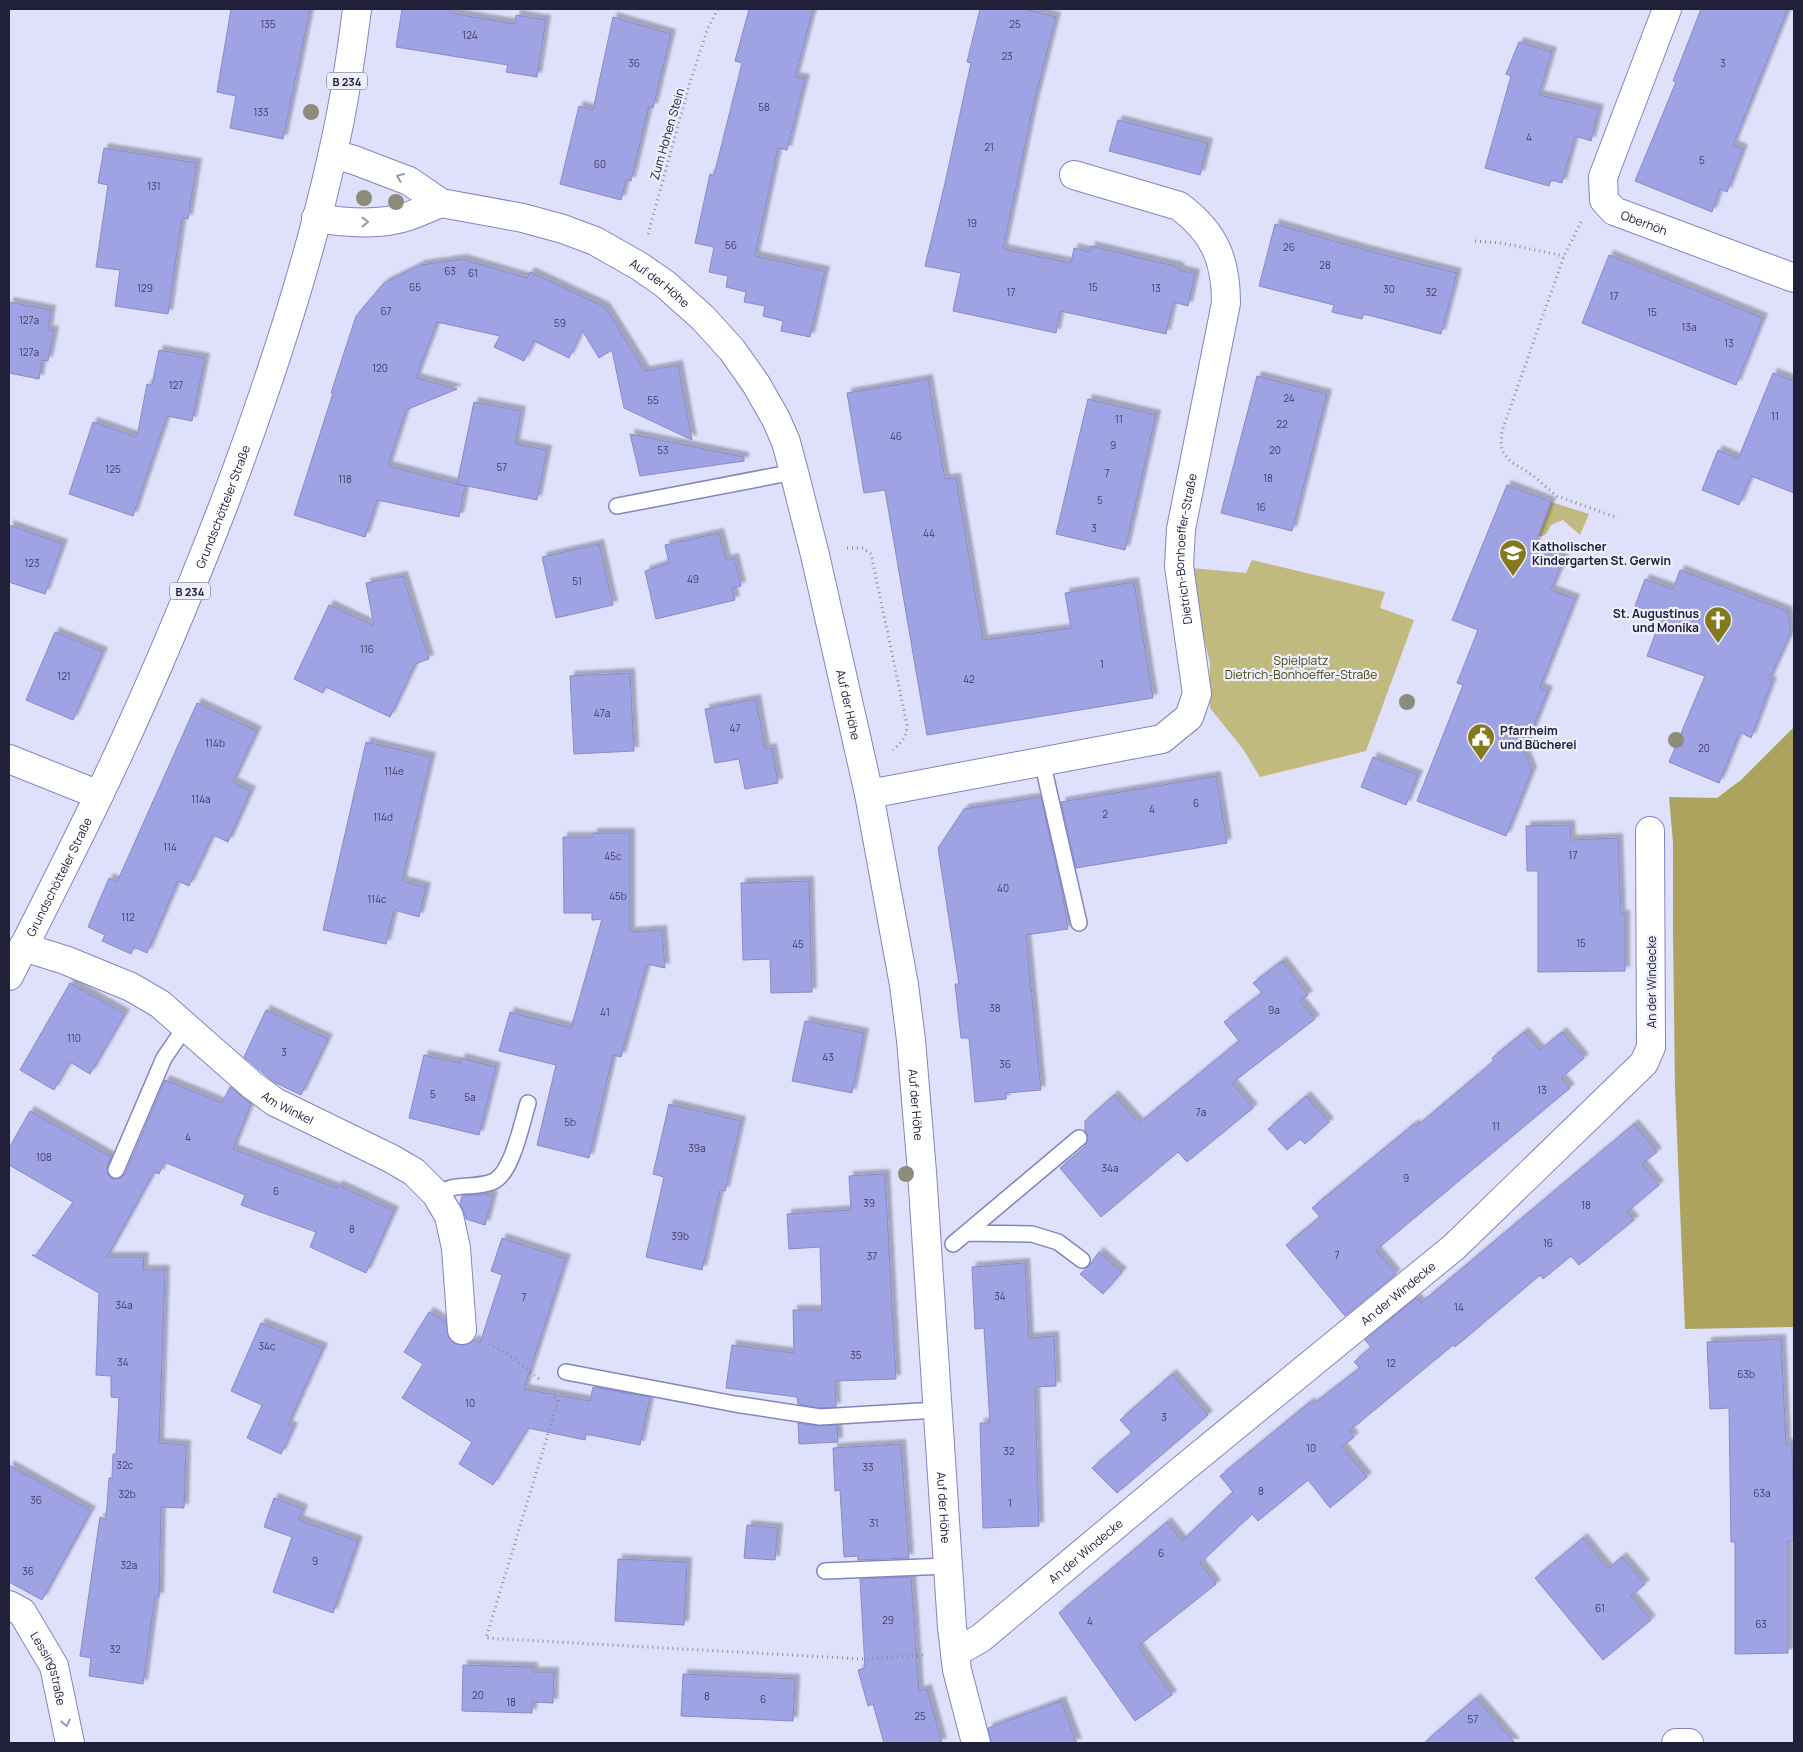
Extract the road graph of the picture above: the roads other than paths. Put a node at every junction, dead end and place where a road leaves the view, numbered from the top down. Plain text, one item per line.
1 (357, 9) edge
2 (1667, 9) edge
3 (333, 154) junction
4 (1074, 175) dead end
5 (441, 203) junction
6 (316, 218) junction
7 (1794, 278) edge
8 (794, 472) junction
9 (617, 506) dead end
10 (9, 759) edge
11 (1042, 762) junction
12 (866, 781) junction
13 (99, 795) junction
14 (1650, 830) dead end
15 (1079, 923) dead end
16 (23, 947) junction
17 (9, 976) edge
18 (187, 1028) junction
19 (528, 1103) dead end
20 (1079, 1138) dead end
21 (116, 1170) dead end
22 (436, 1194) junction
23 (966, 1233) junction
24 (953, 1244) dead end
25 (1082, 1260) dead end
26 (462, 1330) road end
27 (566, 1372) dead end
28 (938, 1410) junction
29 (948, 1566) junction
30 (825, 1571) dead end
31 (9, 1604) edge
32 (955, 1653) junction
33 (70, 1743) edge
34 (976, 1743) edge
35 (1676, 1743) edge
36 (1689, 1743) edge

1 - 3 street, Grundschötteler Straße / B 234
2 - 7 street, Oberhöh
5 -> 3 street, Auf der Höhe
3 - 6 street, Grundschötteler Straße / B 234
4 - 11 street, Dietrich-Bonhoeffer-Straße
6 -> 5 street
5 - 8 street, Auf der Höhe
6 - 13 street, Grundschötteler Straße / B 234
8 - 9 lane
8 - 12 street, Auf der Höhe
10 - 13 street
11 - 12 street, Dietrich-Bonhoeffer-Straße
11 - 15 lane
12 - 28 street, Auf der Höhe
13 - 16 street, Grundschötteler Straße / B 234
14 - 32 street, An der Windecke
16 - 17 street, Grundschötteler Straße / B 234
16 - 18 street, Am Winkel
18 - 21 lane
18 - 22 street, Am Winkel
19 - 22 lane
20 - 23 lane
22 - 26 street, Am Winkel
23 - 24 lane
23 - 25 lane
27 - 28 lane
28 - 29 street, Auf der Höhe
29 - 30 lane
29 - 32 street, Auf der Höhe
31 -> 33 street, Lessingstraße
32 - 34 street, Auf der Höhe
35 - 36 street

